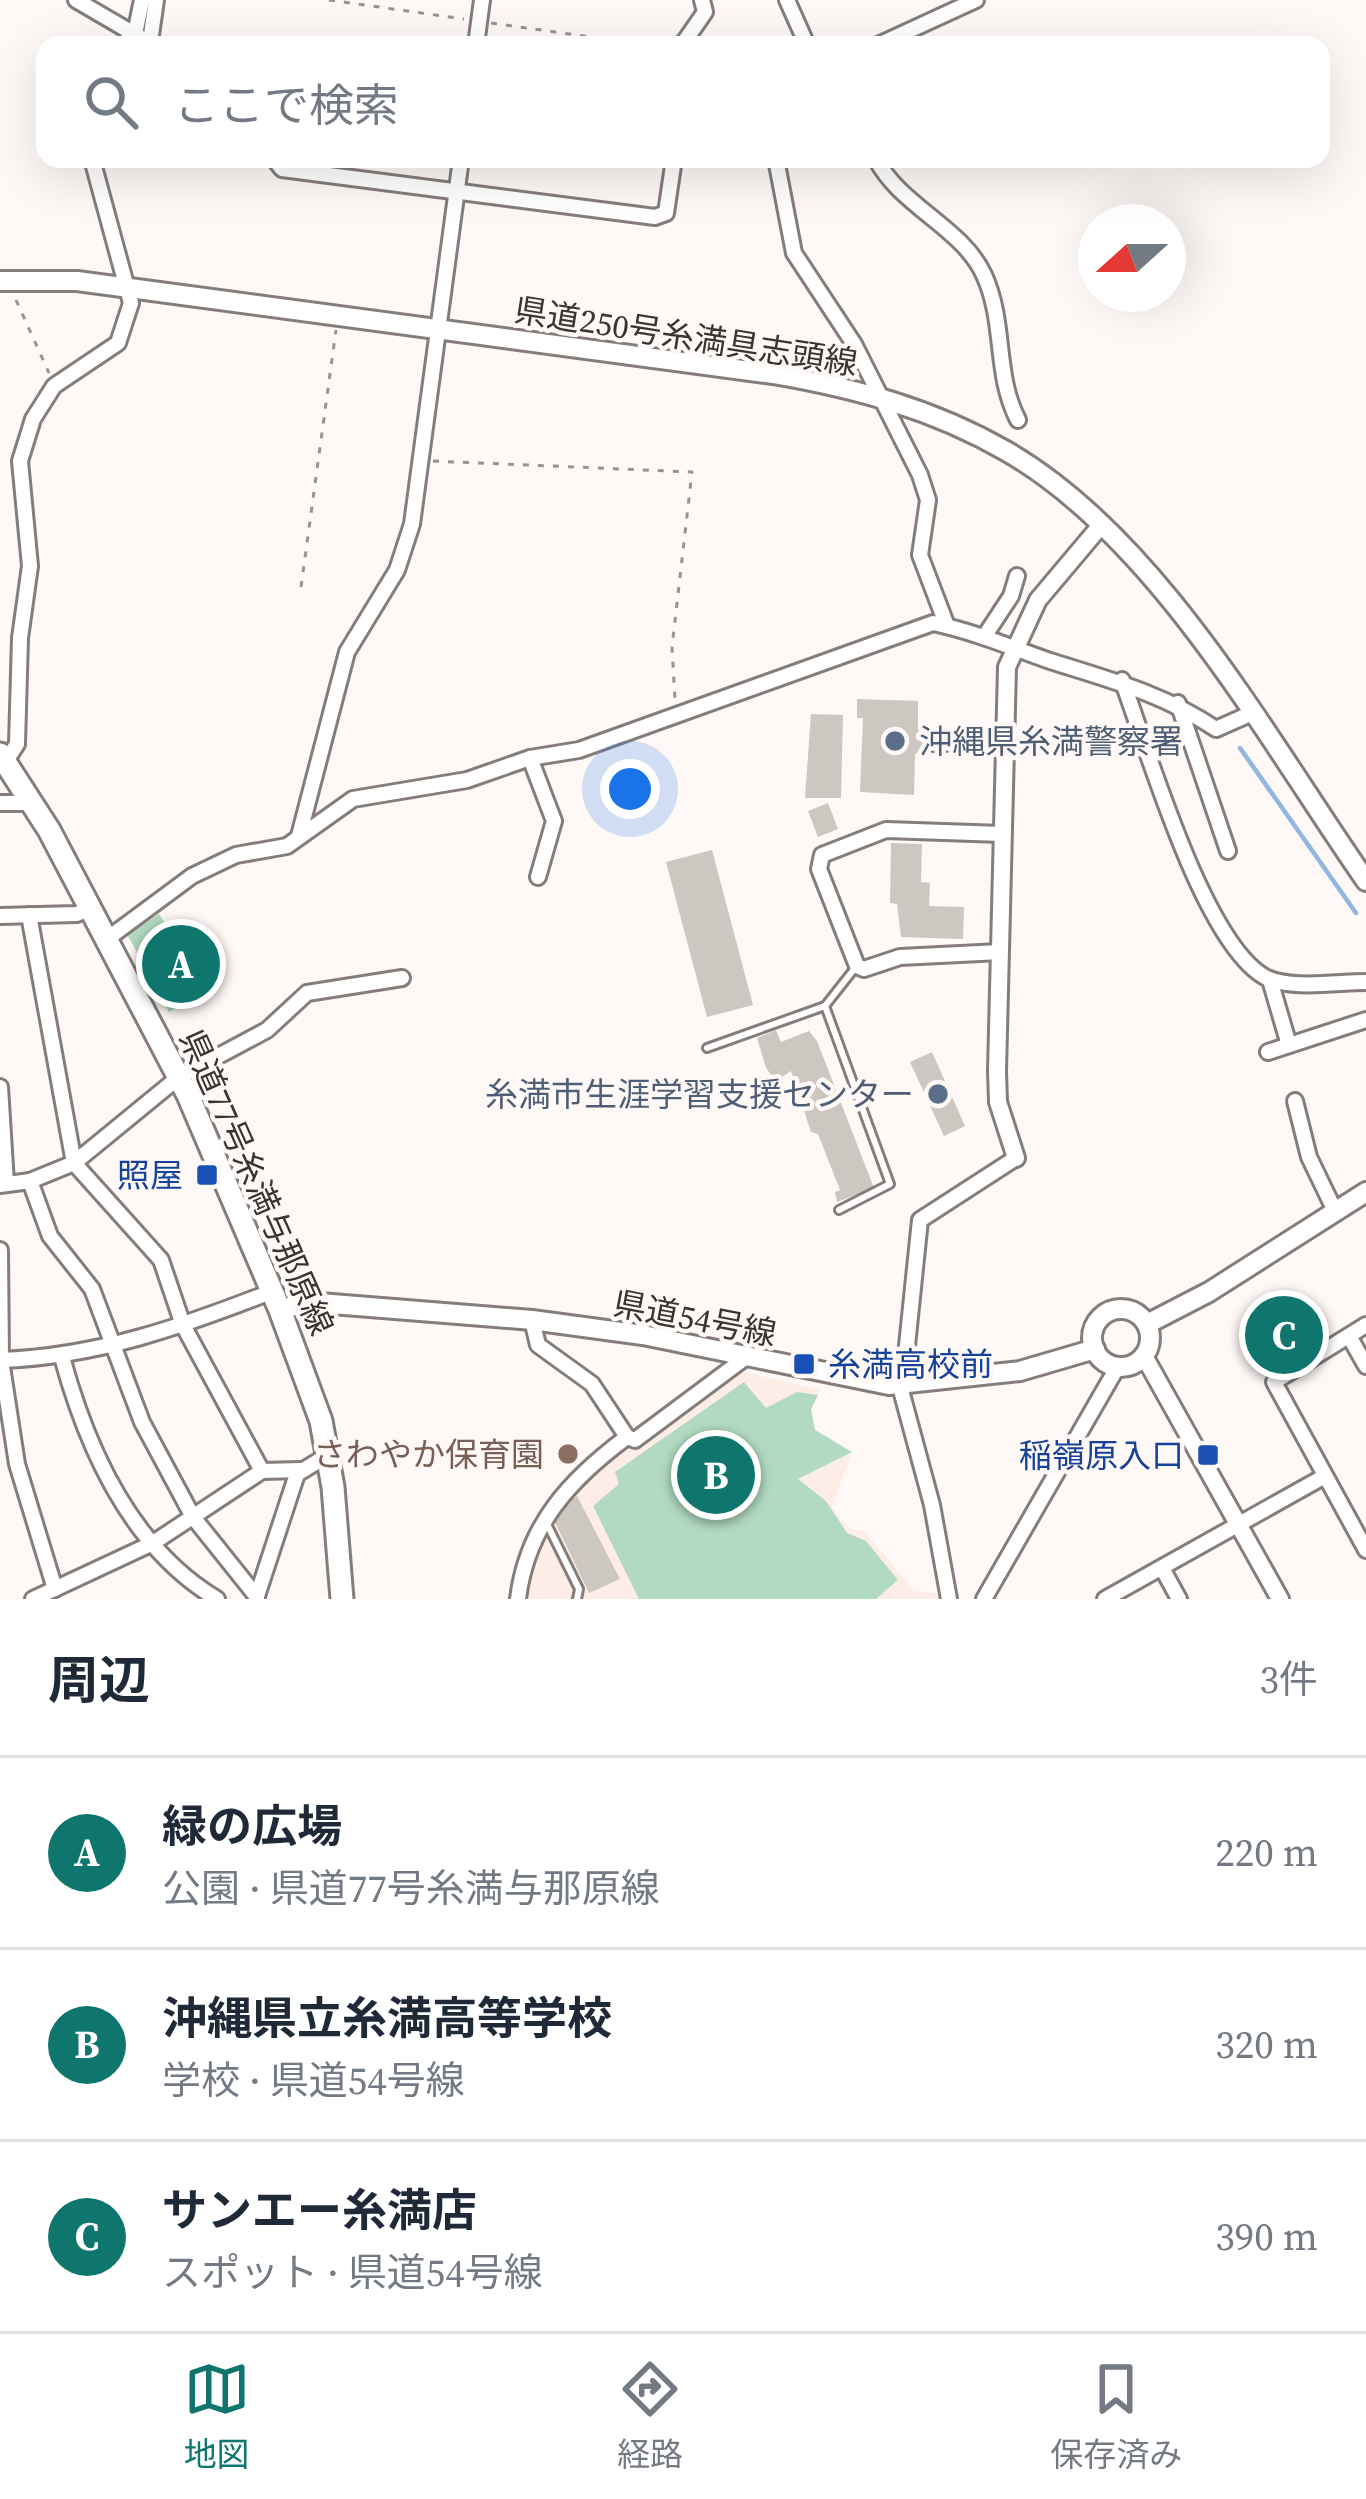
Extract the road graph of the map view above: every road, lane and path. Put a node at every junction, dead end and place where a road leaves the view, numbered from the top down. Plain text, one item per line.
1 (76, 0) edge
2 (142, 0) edge
3 (156, 0) edge
4 (482, 0) edge
5 (702, 0) edge
6 (787, 0) edge
7 (976, 0) edge
8 (135, 34) junction
9 (132, 36) edge
10 (138, 36) edge
11 (153, 36) edge
12 (477, 36) edge
13 (688, 36) edge
14 (803, 36) edge
15 (898, 36) edge
16 (95, 168) edge
17 (281, 168) edge
18 (459, 168) edge
19 (673, 168) edge
20 (777, 168) edge
21 (883, 168) edge
22 (456, 191) junction
23 (1, 281) edge
24 (128, 288) junction
25 (338, 316) junction
26 (437, 329) junction
27 (54, 386) junction
28 (881, 397) junction
29 (1018, 420) dead end
30 (419, 460) junction
31 (1102, 524) junction
32 (1017, 576) dead end
33 (301, 587) dead end
34 (947, 626) junction
35 (986, 634) junction
36 (1012, 648) junction
37 (1122, 680) junction
38 (1178, 704) junction
39 (675, 712) junction
40 (1250, 714) junction
41 (1003, 746) junction
42 (933, 747) dead end
43 (3, 758) edge
44 (530, 758) junction
45 (0, 803) edge
46 (34, 803) junction
47 (1002, 834) junction
48 (299, 836) junction
49 (1228, 850) dead end
50 (538, 877) dead end
51 (1366, 880) edge
52 (90, 908) junction
53 (28, 915) junction
54 (0, 916) edge
55 (106, 939) junction
56 (1000, 952) junction
57 (857, 965) junction
58 (402, 978) dead end
59 (1270, 980) junction
60 (1366, 982) edge
61 (825, 1006) junction
62 (1366, 1020) edge
63 (1289, 1045) junction
64 (706, 1048) dead end
65 (1268, 1052) dead end
66 (178, 1077) junction
67 (0, 1087) edge
68 (1295, 1101) dead end
69 (1016, 1159) joint
70 (74, 1163) junction
71 (30, 1181) junction
72 (3, 1184) edge
73 (1366, 1192) edge
74 (839, 1210) dead end
75 (1335, 1211) junction
76 (0, 1250) edge
77 (276, 1301) junction
78 (532, 1320) junction
79 (1147, 1324) junction
80 (183, 1325) junction
81 (1366, 1325) edge
82 (1349, 1336) junction
83 (112, 1345) junction
84 (1095, 1349) junction
85 (1144, 1356) junction
86 (62, 1357) junction
87 (745, 1358) junction
88 (0, 1360) edge
89 (1118, 1366) junction
90 (1366, 1366) edge
91 (903, 1385) junction
92 (627, 1438) junction
93 (328, 1455) junction
94 (301, 1470) junction
95 (262, 1471) junction
96 (1324, 1476) junction
97 (193, 1516) junction
98 (544, 1519) junction
99 (1239, 1525) junction
100 (153, 1544) junction
101 (1366, 1550) edge
102 (1162, 1568) junction
103 (55, 1589) junction
104 (256, 1598) edge
105 (33, 1599) edge
106 (217, 1599) edge
107 (343, 1599) edge
108 (518, 1599) edge
109 (577, 1599) edge
110 (949, 1599) edge
111 (984, 1599) edge
112 (1105, 1599) edge
113 (1179, 1599) edge
114 (1280, 1599) edge

1 - 8 street
2 - 8 street
3 - 11 street
4 - 12 street
5 - 13 street
6 - 14 street
7 - 15 street
8 - 9 street
8 - 10 street
16 - 24 street
17 - 22 street
18 - 22 street
19 - 22 street
20 - 28 street
21 - 29 street
22 - 26 street
23 - 24 main road, 県道250号糸満具志頭線
23 - 27 path
24 - 25 main road, 県道250号糸満具志頭線
24 - 27 street
25 - 26 main road, 県道250号糸満具志頭線
25 - 33 path
26 - 28 main road, 県道250号糸満具志頭線
26 - 30 street
27 - 43 street
28 - 31 main road, 県道250号糸満具志頭線
28 - 34 street
30 - 39 path
30 - 48 street
31 - 36 street
31 - 40 main road, 県道250号糸満具志頭線
32 - 35 street
34 - 35 street
34 - 39 street
35 - 36 street
36 - 37 street
36 - 41 street
37 - 38 street
37 - 59 street
38 - 40 street
38 - 49 street
39 - 44 street
40 - 51 main road, 県道250号糸満具志頭線
41 - 42 lane
41 - 47 street
43 - 46 main road, 県道77号糸満与那原線
44 - 48 street
44 - 50 street
45 - 46 street
46 - 52 main road, 県道77号糸満与那原線
47 - 56 street
47 - 57 street
48 - 55 street
52 - 53 street
52 - 55 main road, 県道77号糸満与那原線
53 - 54 street
53 - 70 street
55 - 66 main road, 県道77号糸満与那原線
56 - 57 street
56 - 69 street
57 - 61 lane
58 - 66 street
59 - 60 street
59 - 63 street
61 - 64 lane
61 - 74 lane
62 - 63 street
63 - 65 street
66 - 70 street
66 - 77 main road, 県道77号糸満与那原線
67 - 72 street
68 - 75 street
69 - 91 street
70 - 71 street
70 - 80 street
71 - 72 street
71 - 83 street
73 - 75 main road
75 - 79 main road
76 - 88 street
77 - 78 main road, 県道54号線
77 - 80 street
77 - 93 main road, 県道77号糸満与那原線
78 - 87 main road, 県道54号線
78 - 92 street
79 - 84 main road
79 - 85 main road
80 - 83 street
80 - 95 street
81 - 82 street
82 - 90 street
82 - 96 street
83 - 86 street
83 - 97 street
84 - 89 main road
84 - 91 main road, 県道54号線
85 - 89 main road
85 - 99 street
86 - 88 street
86 - 100 street
87 - 91 main road, 県道54号線
87 - 92 street
88 - 103 street
89 - 111 street
91 - 110 street
92 - 98 street
93 - 94 street
93 - 107 main road, 県道77号糸満与那原線
94 - 95 street
94 - 104 street
95 - 97 street
96 - 99 street
96 - 101 street
97 - 100 street
97 - 104 street
98 - 108 street
98 - 109 lane
99 - 102 street
99 - 114 street
100 - 103 street
100 - 106 street
102 - 112 street
102 - 113 street
103 - 105 street

